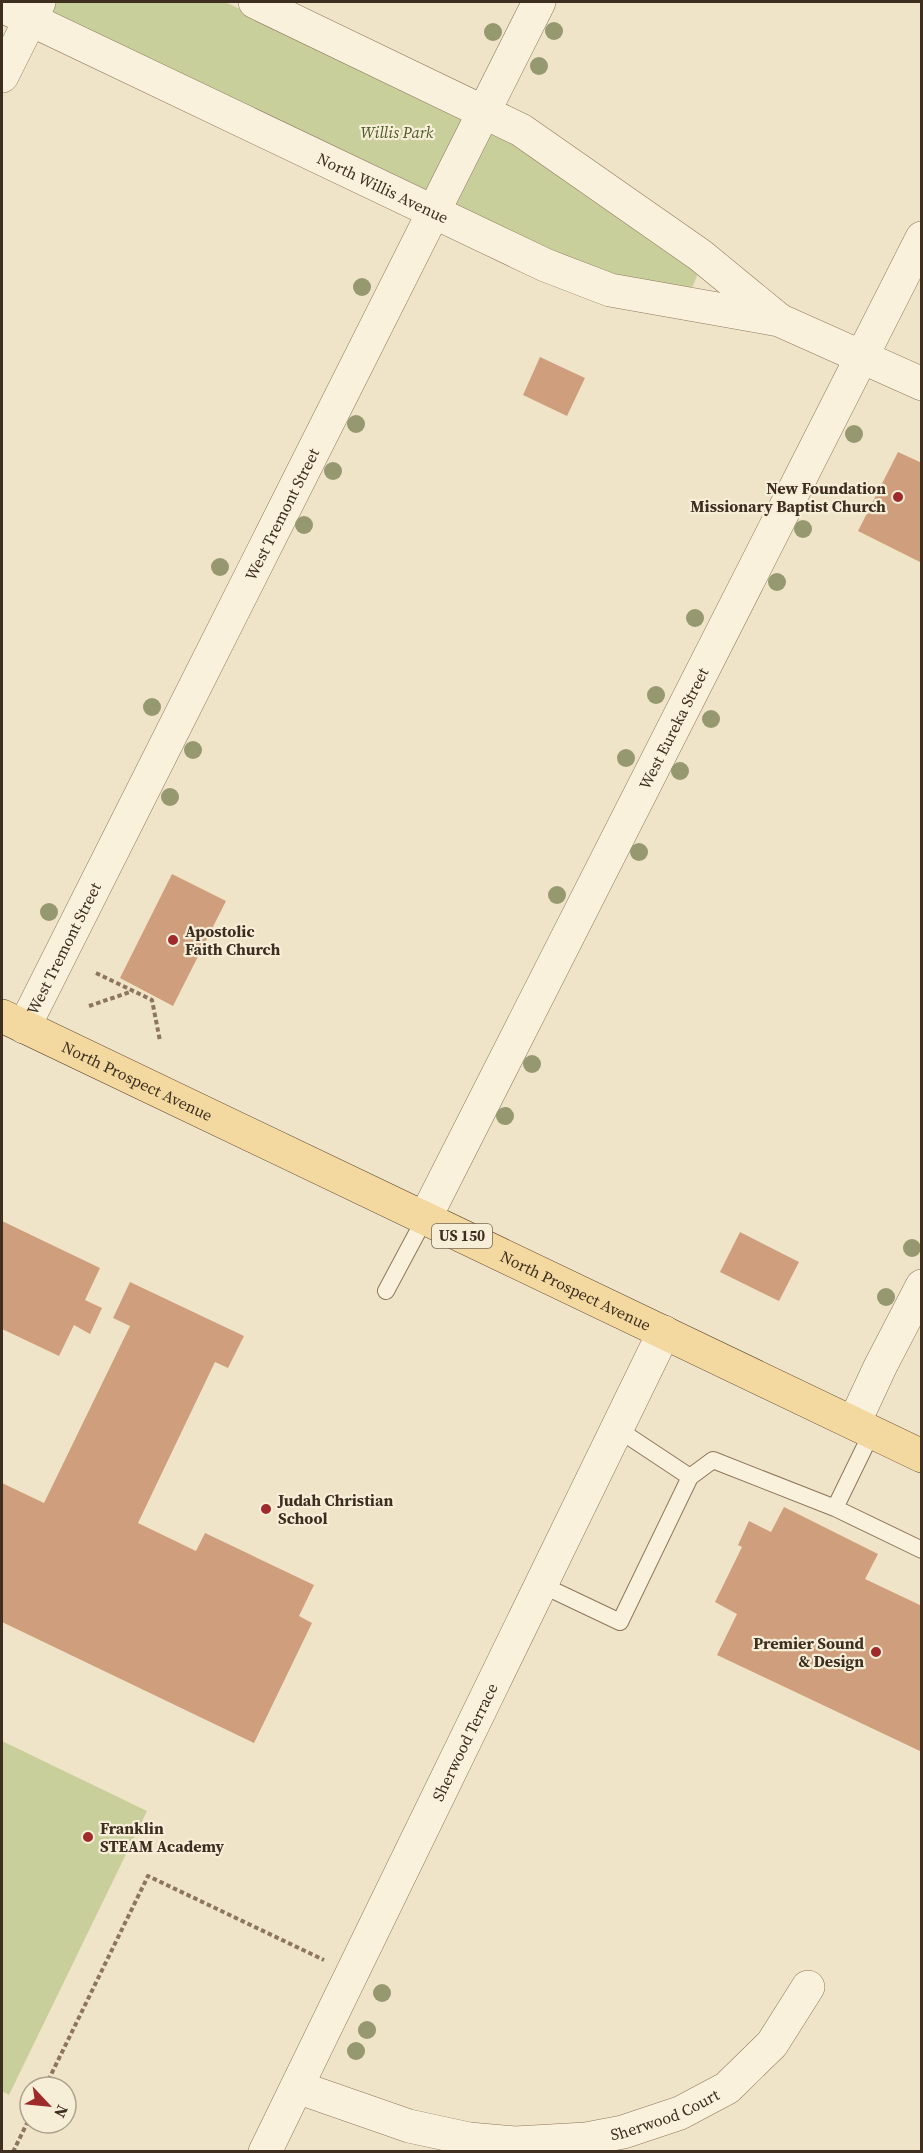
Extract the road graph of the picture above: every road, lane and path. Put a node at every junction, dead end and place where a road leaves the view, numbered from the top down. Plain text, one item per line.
1 (255, 2) edge
2 (539, 2) edge
3 (24, 9) edge
4 (2, 76) edge
5 (484, 111) junction
6 (433, 213) junction
7 (921, 238) edge
8 (779, 320) junction
9 (862, 356) junction
10 (921, 384) edge
11 (96, 973) dead end
12 (133, 991) junction
13 (89, 1006) dead end
14 (13, 1022) edge
15 (160, 1041) dead end
16 (425, 1218) junction
17 (921, 1286) edge
18 (386, 1291) dead end
19 (664, 1332) junction
20 (616, 1428) junction
21 (863, 1428) junction
22 (921, 1455) edge
23 (690, 1477) junction
24 (835, 1508) junction
25 (921, 1550) edge
26 (542, 1585) junction
27 (324, 1960) dead end
28 (808, 1987) dead end
29 (51, 2075) edge
30 (297, 2087) junction
31 (22, 2135) edge
32 (14, 2151) edge
33 (265, 2151) edge

1 - 5 street, North Willis Avenue
2 - 5 street, West Tremont Street
3 - 4 street
3 - 6 street, North Willis Avenue
5 - 6 street, West Tremont Street
5 - 8 street, North Willis Avenue
6 - 8 street, North Willis Avenue
6 - 14 street, West Tremont Street
7 - 9 street, West Eureka Street
8 - 9 street, North Willis Avenue
9 - 10 street, North Willis Avenue
9 - 16 street, West Eureka Street
11 - 12 path
12 - 13 path
12 - 15 path
14 - 16 main road, North Prospect Avenue / US 150
16 - 18 lane
16 - 19 main road, North Prospect Avenue / US 150
17 - 21 street
19 - 20 street, Sherwood Terrace
19 - 21 main road, North Prospect Avenue / US 150
20 - 23 lane
20 - 26 street, Sherwood Terrace
21 - 22 main road, North Prospect Avenue / US 150
21 - 24 lane
23 - 24 lane
23 - 26 lane
24 - 25 lane
26 - 30 street, Sherwood Terrace
27 - 29 path
28 - 30 street, Sherwood Court
30 - 33 street, Sherwood Terrace
31 - 32 path

